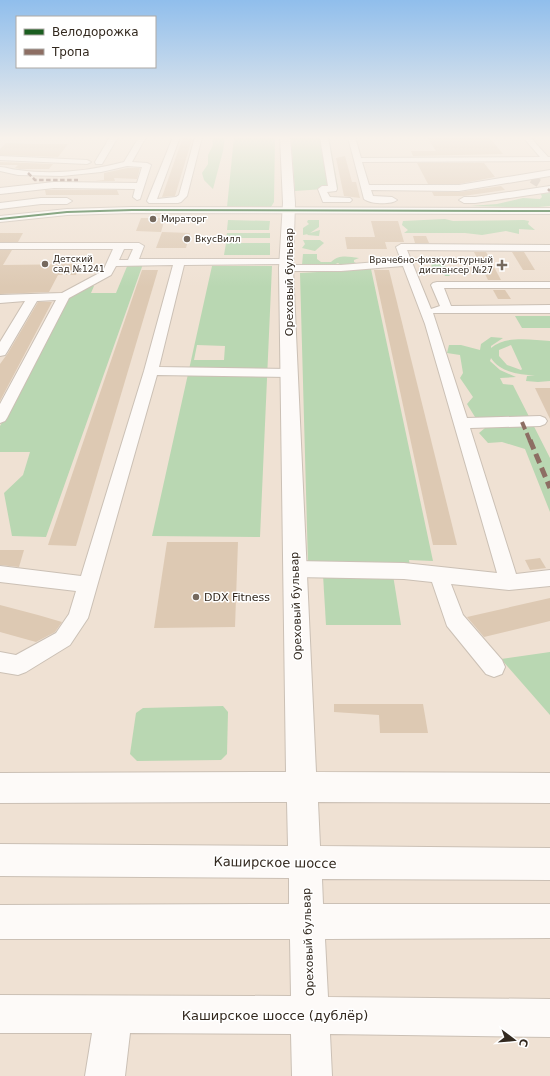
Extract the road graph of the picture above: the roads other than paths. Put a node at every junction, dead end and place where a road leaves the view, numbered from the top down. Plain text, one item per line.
1 (34, 187) edge
2 (140, 187) edge
3 (157, 187) edge
4 (185, 187) edge
5 (288, 187) edge
6 (333, 187) edge
7 (365, 187) edge
8 (385, 187) edge
9 (464, 187) edge
10 (545, 187) tunnel mouth
11 (0, 191) edge
12 (362, 199) junction
13 (399, 200) dead end
14 (452, 200) dead end
15 (80, 201) dead end
16 (132, 201) junction
17 (152, 201) junction
18 (0, 206) edge
19 (132, 210) junction
20 (289, 210) junction
21 (371, 210) junction
22 (550, 211) edge
23 (0, 219) edge
24 (0, 246) edge
25 (120, 246) junction
26 (550, 248) edge
27 (179, 262) junction
28 (406, 262) junction
29 (112, 263) junction
30 (132, 263) junction
31 (286, 264) junction
32 (550, 285) edge
33 (64, 296) junction
34 (33, 298) junction
35 (0, 299) edge
36 (550, 309) edge
37 (426, 310) junction
38 (447, 310) junction
39 (0, 352) edge
40 (151, 371) junction
41 (290, 373) junction
42 (0, 418) edge
43 (540, 421) dead end
44 (461, 423) junction
45 (295, 569) junction
46 (0, 574) edge
47 (439, 575) junction
48 (550, 578) edge
49 (509, 582) junction
50 (88, 585) junction
51 (0, 662) edge
52 (494, 667) dead end
53 (302, 787) junction
54 (0, 788) edge
55 (550, 788) edge
56 (0, 860) edge
57 (305, 862) junction
58 (550, 864) edge
59 (550, 921) edge
60 (0, 922) edge
61 (307, 922) junction
62 (0, 1014) edge
63 (114, 1014) junction
64 (310, 1015) junction
65 (550, 1018) edge
66 (105, 1076) edge
67 (312, 1076) edge

1 - 11 street
2 - 16 street
3 - 17 street
4 - 17 street
5 - 20 main road, Ореховый бульвар
6 - 12 street
7 - 12 street
8 - 9 street
10 - 14 street
12 - 13 street
12 - 21 street
15 - 18 street
16 - 17 street
16 - 19 street
19 - 20 street
19 - 23 street
20 - 21 street
20 - 31 main road, Ореховый бульвар
21 - 22 street
24 - 25 street
25 - 29 street
25 - 30 street
26 - 28 street
27 - 30 street
27 - 31 street
27 - 40 street
28 - 31 street
28 - 37 street
29 - 30 street
29 - 33 street
31 - 41 main road, Ореховый бульвар
32 - 38 street
33 - 34 street
33 - 42 street
34 - 35 street
34 - 39 street
36 - 38 street
37 - 38 street
37 - 44 street
40 - 41 street
40 - 50 street
41 - 45 main road, Ореховый бульвар
43 - 44 street
44 - 49 street
45 - 47 street
45 - 53 main road, Ореховый бульвар
46 - 50 street
47 - 49 street
47 - 52 street
48 - 49 street
50 - 51 street
53 - 54 main road
53 - 55 main road
53 - 57 main road, Ореховый бульвар
56 - 57 main road, Каширское шоссе
57 - 58 main road, Каширское шоссе
57 - 61 main road, Ореховый бульвар
59 - 61 main road
60 - 61 main road
61 - 64 main road, Ореховый бульвар
62 - 63 main road, Каширское шоссе (дублёр)
63 - 64 main road, Каширское шоссе (дублёр)
63 - 66 main road
64 - 65 main road, Каширское шоссе (дублёр)
64 - 67 main road, Ореховый бульвар

